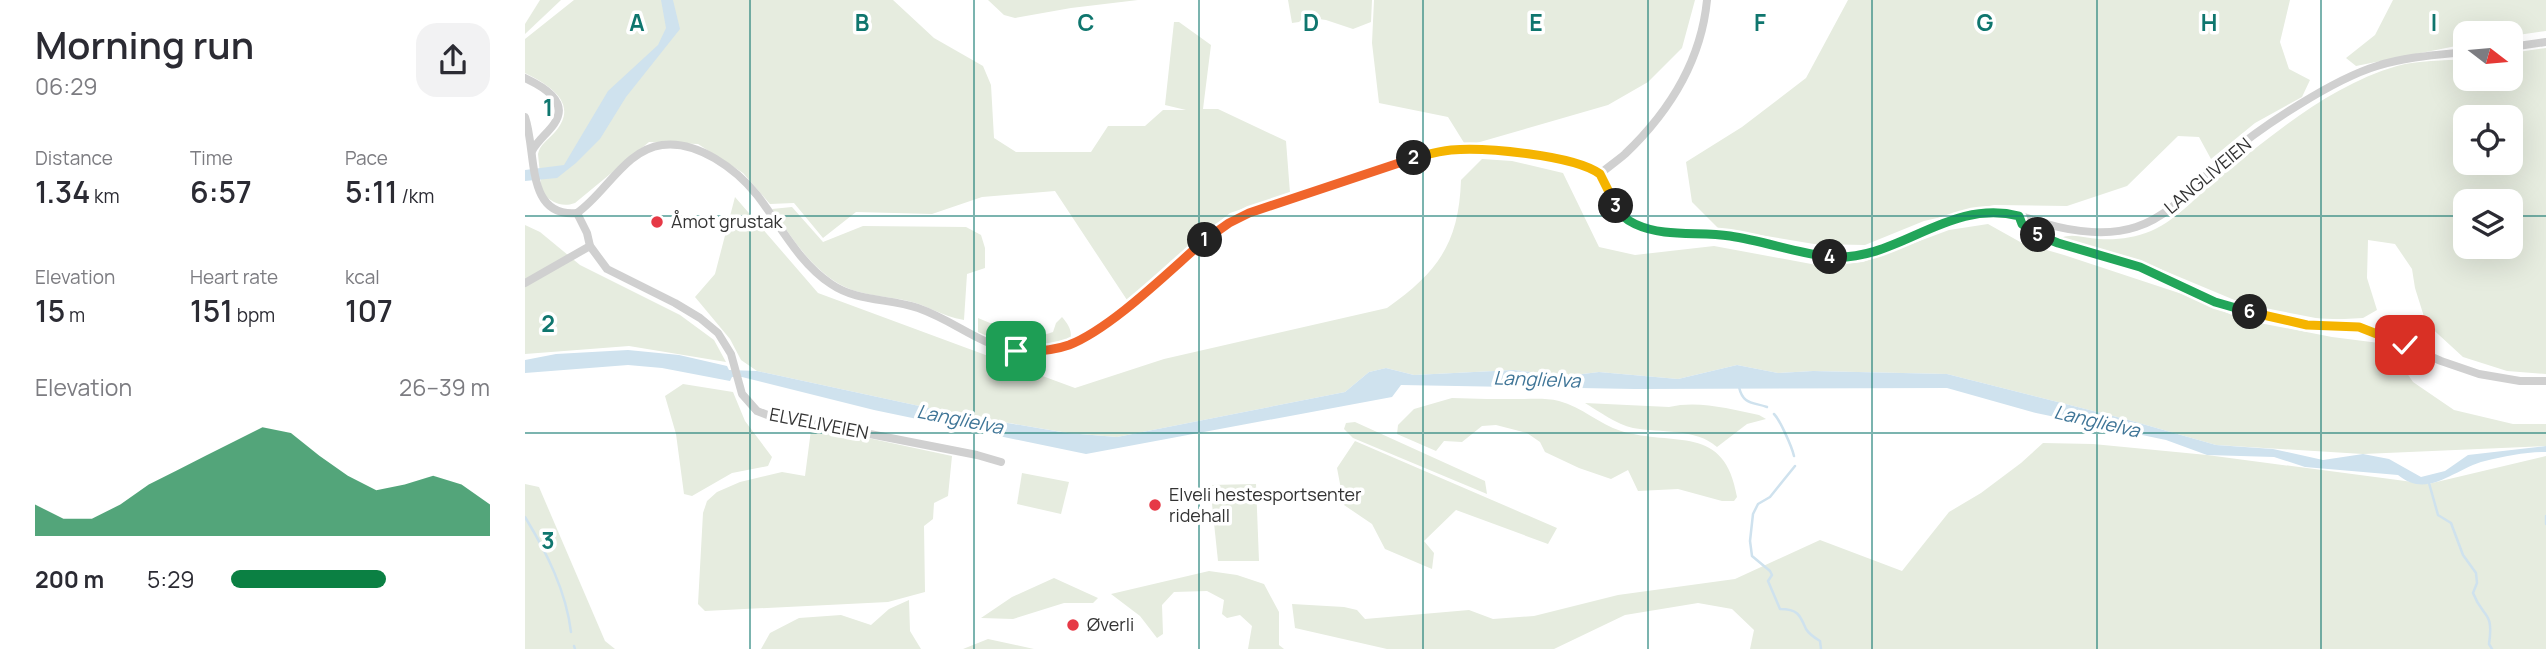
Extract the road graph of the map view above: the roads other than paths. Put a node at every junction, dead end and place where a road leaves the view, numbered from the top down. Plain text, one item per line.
1 (1707, 0) edge
2 (2546, 42) edge
3 (2523, 45) edge
4 (2453, 54) edge
5 (525, 78) edge
6 (525, 117) edge
7 (531, 155) junction
8 (1600, 174) junction
9 (577, 213) junction
10 (2019, 216) junction
11 (590, 246) junction
12 (525, 283) edge
13 (2546, 381) edge
14 (1001, 462) dead end

1 - 8 street
2 - 3 street
4 - 10 street, LANGLIVEIEN
5 - 7 street
6 - 7 street
7 - 9 street
8 - 9 street
8 - 10 street, LANGLIVEIEN
9 - 11 street, ELVELIVEIEN
10 - 13 street
11 - 12 street
11 - 14 street, ELVELIVEIEN

